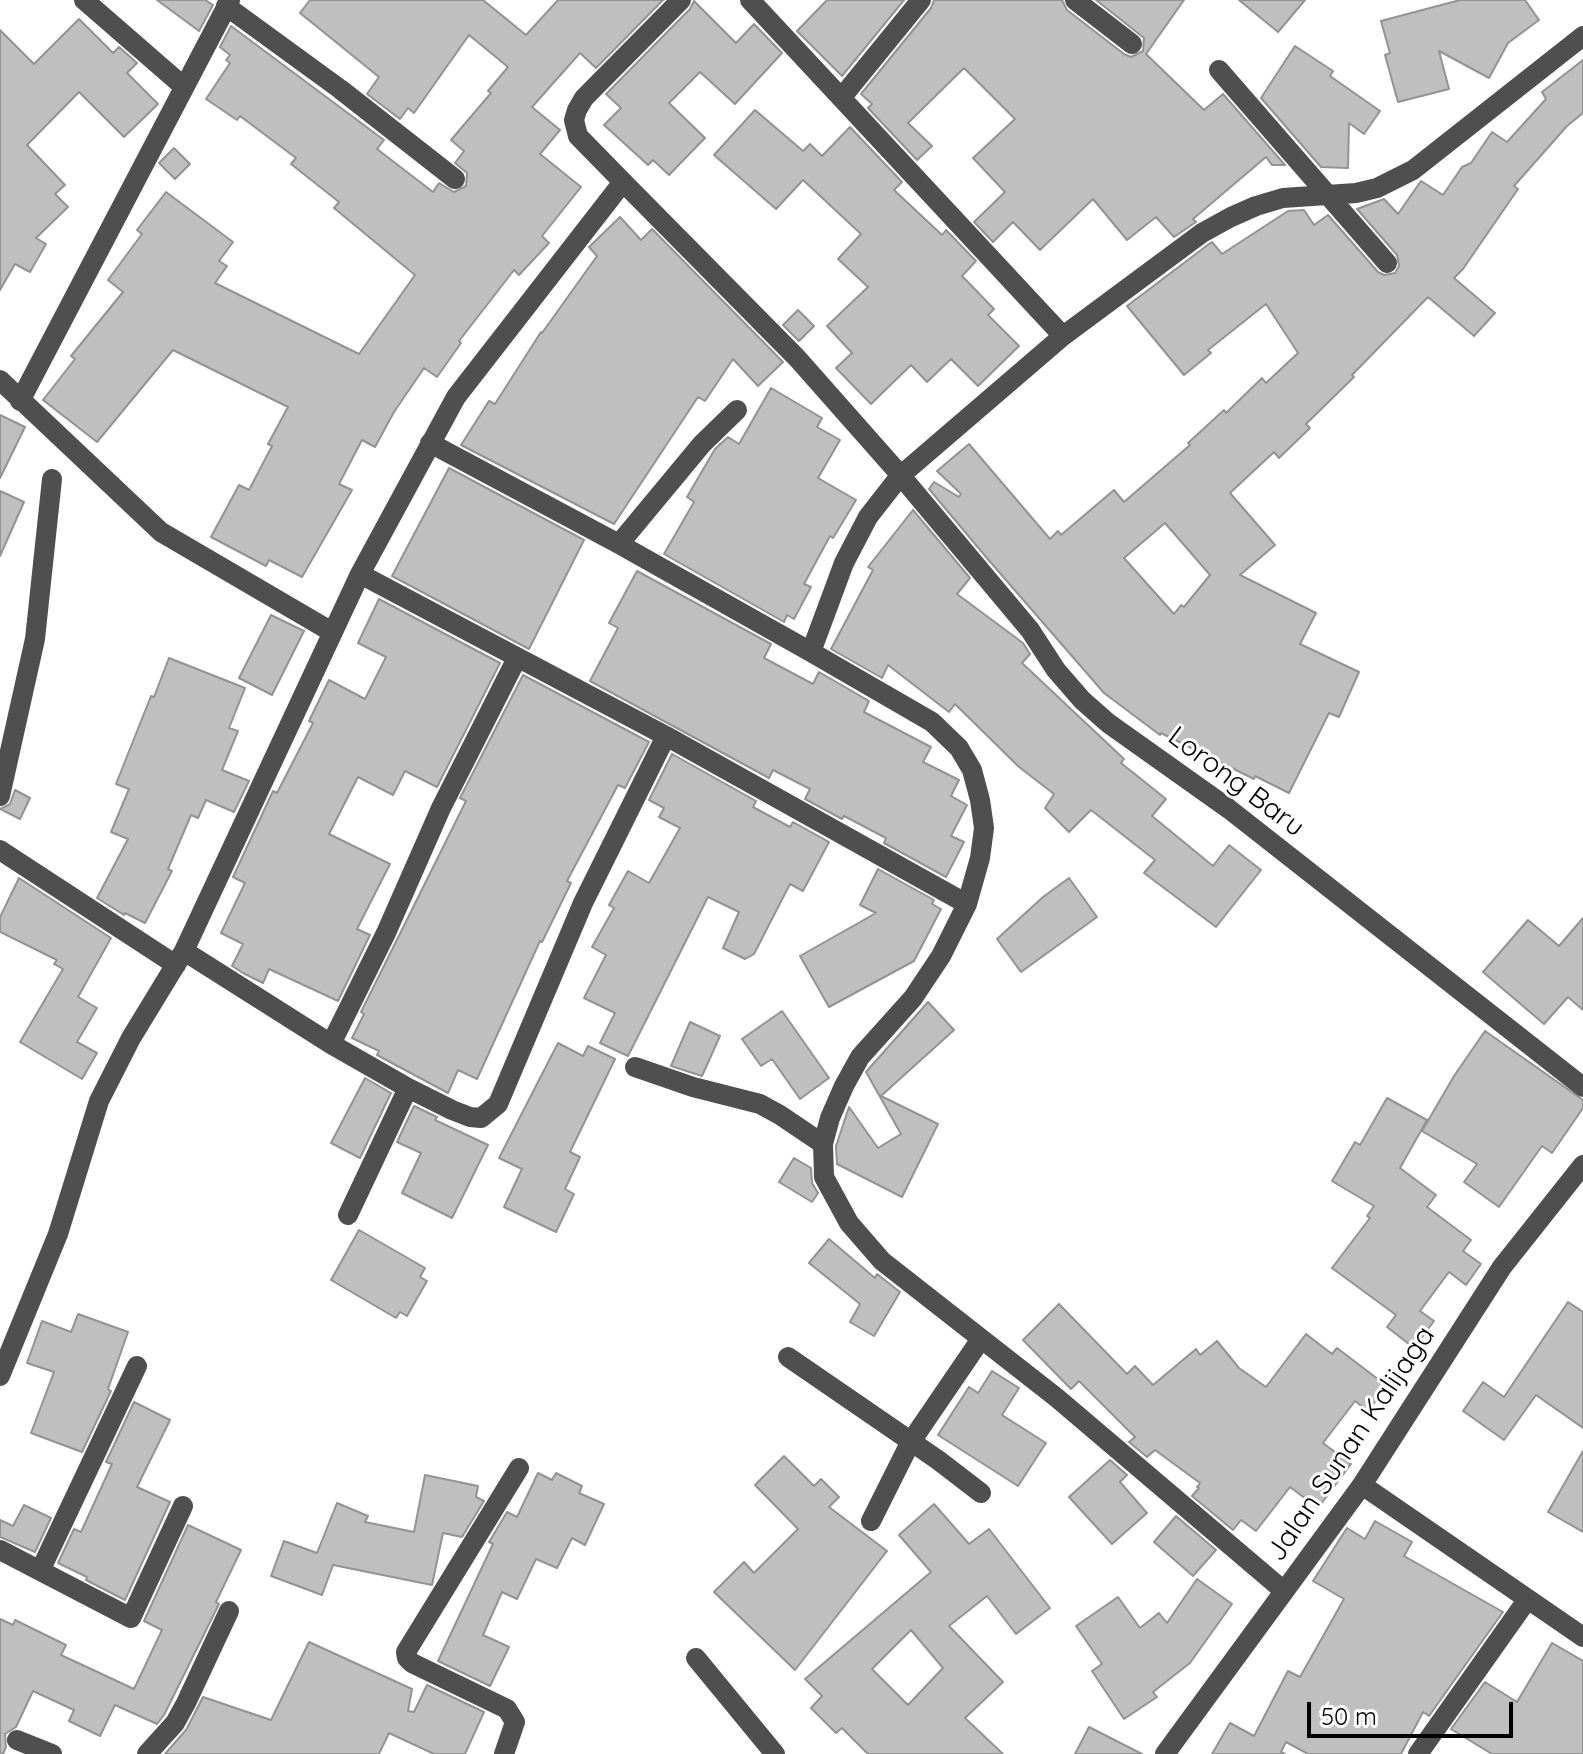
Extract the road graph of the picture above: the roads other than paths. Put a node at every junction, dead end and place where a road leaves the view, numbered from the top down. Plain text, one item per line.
1 (84, 0) edge
2 (681, 0) edge
3 (750, 0) edge
4 (921, 0) edge
5 (1075, 0) edge
6 (228, 3) edge
7 (1583, 36) edge
8 (1132, 44) dead end
9 (1219, 70) dead end
10 (183, 86) junction
11 (842, 97) junction
12 (455, 179) dead end
13 (623, 182) junction
14 (1327, 194) junction
15 (1387, 263) dead end
16 (1063, 336) junction
17 (0, 380) edge
18 (20, 401) junction
19 (737, 410) dead end
20 (430, 443) junction
21 (900, 476) junction
22 (52, 479) dead end
23 (619, 544) junction
24 (360, 574) junction
25 (332, 632) junction
26 (811, 652) junction
27 (517, 658) junction
28 (666, 736) junction
29 (0, 796) edge
30 (0, 850) edge
31 (967, 904) junction
32 (180, 958) junction
33 (331, 1044) junction
34 (635, 1067) dead end
35 (1583, 1087) edge
36 (408, 1088) junction
37 (823, 1144) junction
38 (1583, 1165) edge
39 (348, 1215) dead end
40 (981, 1339) junction
41 (788, 1357) dead end
42 (137, 1366) dead end
43 (0, 1376) edge
44 (910, 1443) junction
45 (519, 1468) dead end
46 (1362, 1485) junction
47 (981, 1493) dead end
48 (183, 1506) dead end
49 (871, 1521) dead end
50 (0, 1550) edge
51 (40, 1571) junction
52 (1284, 1591) junction
53 (1527, 1600) junction
54 (229, 1611) dead end
55 (1583, 1637) edge
56 (696, 1658) dead end
57 (17, 1740) dead end
58 (52, 1754) edge
59 (147, 1754) edge
60 (504, 1754) edge
61 (775, 1754) edge
62 (1165, 1754) edge
63 (1418, 1754) edge

1 - 10 street
2 - 13 street, Lorong Baru
3 - 11 street
4 - 11 street
5 - 8 street
6 - 10 street
6 - 12 street
7 - 14 street
9 - 14 street
10 - 18 street
11 - 16 street
13 - 20 street
13 - 21 street, Lorong Baru
14 - 15 street
14 - 16 street
16 - 21 street
17 - 18 street
18 - 25 street
19 - 23 street
20 - 23 street
20 - 24 street
21 - 26 street
21 - 35 street, Lorong Baru
22 - 29 street
23 - 26 street
24 - 25 street
24 - 27 street
25 - 32 street
26 - 31 street
27 - 28 street
27 - 33 street
28 - 31 street
28 - 36 street
30 - 32 street
31 - 37 street
32 - 33 street
32 - 43 street
33 - 36 street
34 - 37 street
36 - 39 street
37 - 40 street
38 - 46 street, Jalan Sunan Kalijaga
40 - 44 street
40 - 52 street
41 - 44 street
42 - 51 street
44 - 47 street
44 - 49 street
45 - 60 street
46 - 52 street, Jalan Sunan Kalijaga
46 - 53 street
48 - 51 street
50 - 51 street
52 - 62 street, Jalan Sunan Kalijaga
53 - 55 street
53 - 63 street
54 - 59 street
56 - 61 street
57 - 58 street

